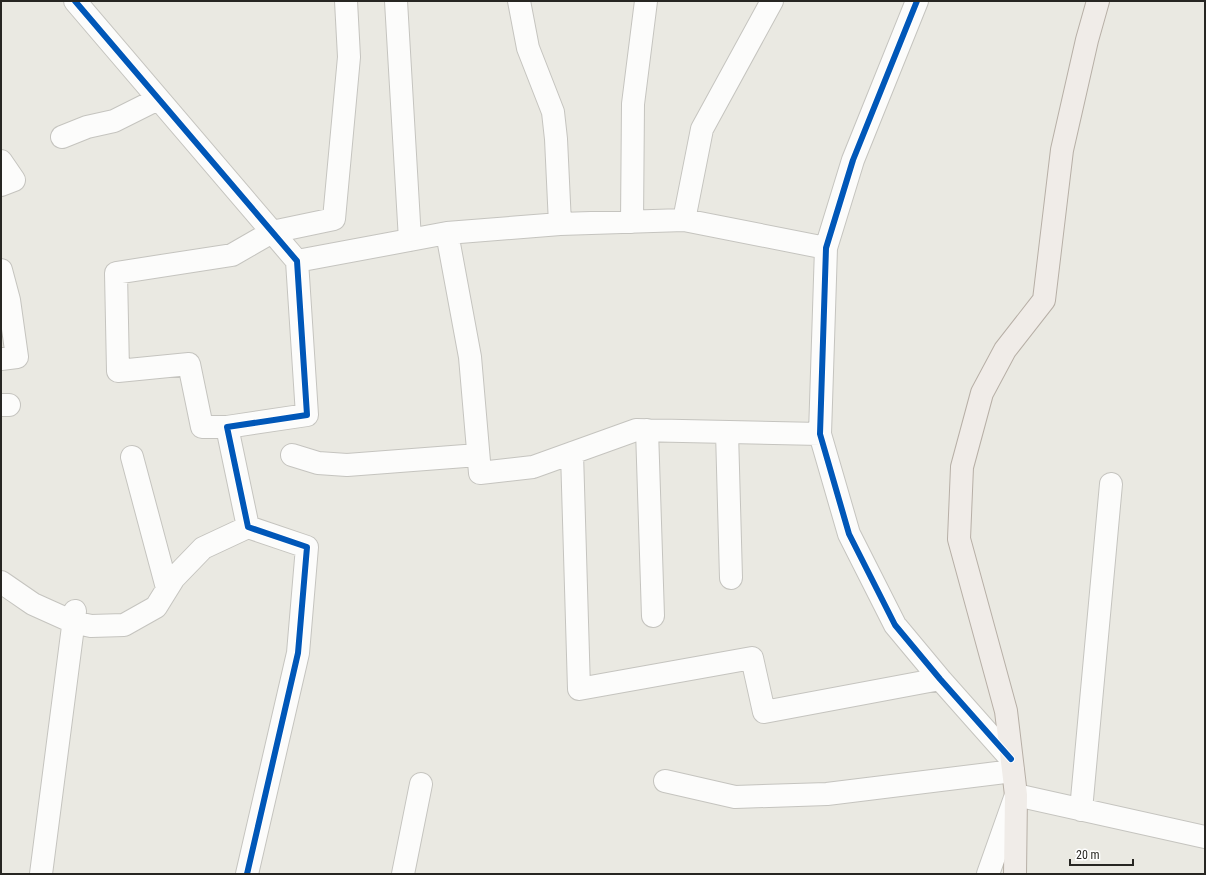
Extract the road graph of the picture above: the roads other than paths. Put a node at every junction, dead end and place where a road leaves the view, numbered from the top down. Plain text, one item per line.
1 (346, 1) edge
2 (396, 1) edge
3 (519, 1) edge
4 (646, 1) edge
5 (772, 1) edge
6 (917, 1) edge
7 (1098, 1) edge
8 (78, 2) edge
9 (158, 99) junction
10 (62, 137) dead end
11 (1, 161) edge
12 (1, 185) edge
13 (684, 220) junction
14 (632, 222) junction
15 (560, 224) junction
16 (272, 232) junction
17 (447, 233) junction
18 (410, 240) junction
19 (826, 248) junction
20 (297, 261) junction
21 (1, 270) edge
22 (1, 359) edge
23 (227, 427) junction
24 (646, 430) junction
25 (727, 432) junction
26 (820, 434) junction
27 (572, 453) junction
28 (292, 455) dead end
29 (478, 455) junction
30 (132, 457) dead end
31 (1111, 484) dead end
32 (248, 527) junction
33 (731, 578) dead end
34 (1, 582) edge
35 (167, 588) junction
36 (74, 616) junction
37 (653, 616) dead end
38 (940, 679) junction
39 (1012, 765) junction
40 (665, 781) dead end
41 (421, 784) dead end
42 (1016, 795) junction
43 (1081, 810) junction
44 (1205, 838) edge
45 (41, 874) edge
46 (247, 874) edge
47 (402, 874) edge
48 (988, 874) edge
49 (1015, 874) edge

1 - 16 street
2 - 18 street
3 - 15 street
4 - 14 street
5 - 13 street
6 - 19 street
7 - 39 main road
8 - 9 street
9 - 10 street
9 - 16 street
11 - 12 street
13 - 14 street
13 - 19 street
14 - 15 street
15 - 17 street
16 - 20 street
16 - 23 street
17 - 18 street
17 - 29 street
18 - 20 street
19 - 26 street
20 - 23 street
21 - 22 street
23 - 32 street
24 - 25 street
24 - 27 street
24 - 37 street
25 - 26 street
25 - 33 street
26 - 38 street
27 - 29 street
27 - 38 street
28 - 29 street
30 - 35 street
31 - 43 street
32 - 35 street
32 - 46 street
34 - 36 street
35 - 36 street
36 - 45 street
38 - 39 street
39 - 40 street
39 - 42 main road
41 - 47 street
42 - 43 street
42 - 48 street
42 - 49 main road
43 - 44 street

